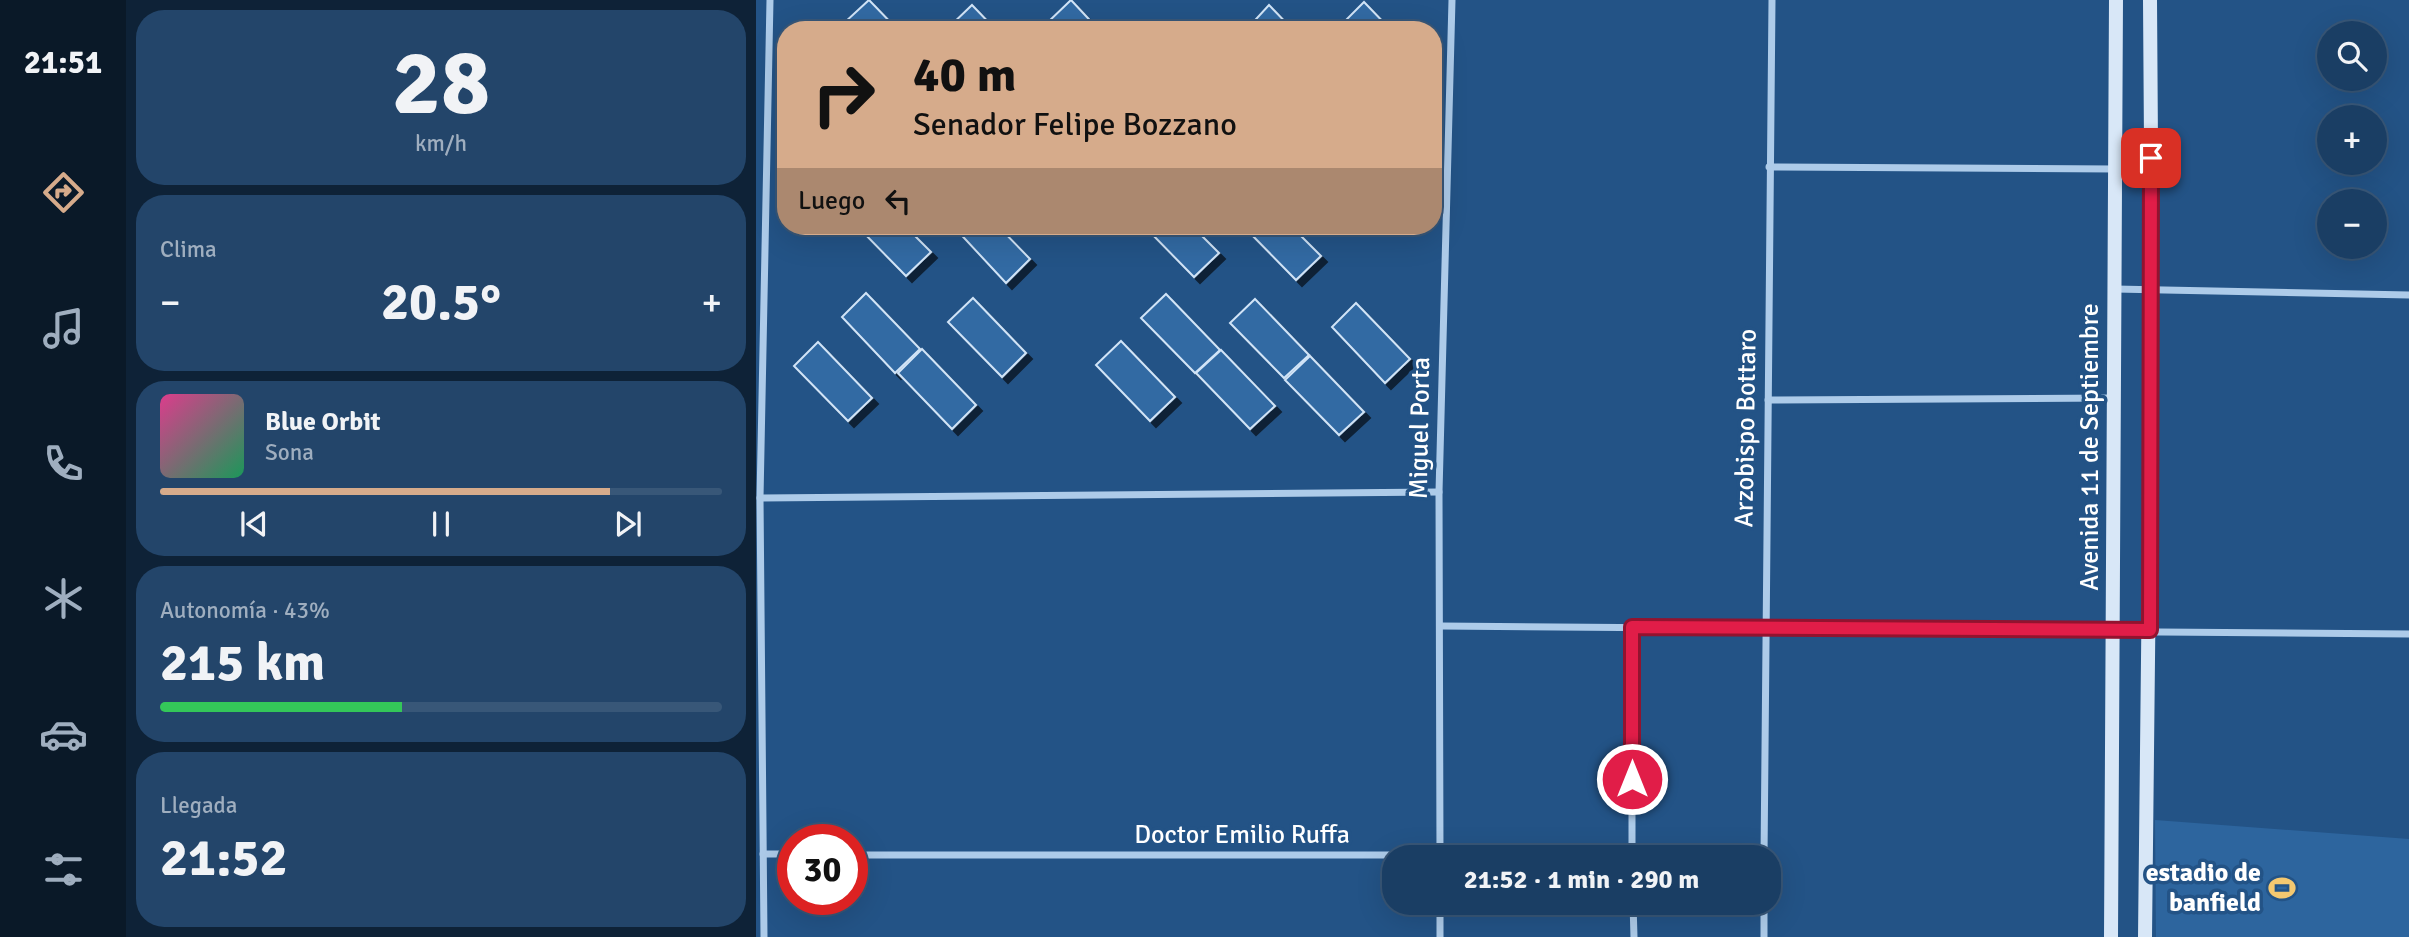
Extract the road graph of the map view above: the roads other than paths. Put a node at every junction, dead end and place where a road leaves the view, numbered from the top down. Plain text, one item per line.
1 (770, 0) edge
2 (1452, 0) edge
3 (1772, 0) edge
4 (2116, 0) edge
5 (2150, 0) edge
6 (1769, 167) junction
7 (2116, 169) junction
8 (2115, 289) junction
9 (2152, 290) junction
10 (2409, 295) edge
11 (2114, 398) junction
12 (1768, 400) junction
13 (1439, 492) junction
14 (760, 498) junction
15 (758, 617) edge
16 (1441, 626) junction
17 (1632, 627) junction
18 (1763, 628) junction
19 (2113, 630) junction
20 (2150, 630) junction
21 (2409, 634) edge
22 (1440, 845) edge
23 (1632, 845) edge
24 (1764, 845) edge
25 (763, 854) junction
26 (777, 854) edge
27 (868, 855) edge
28 (1382, 857) edge
29 (1440, 915) edge
30 (1633, 915) edge
31 (1764, 915) edge
32 (764, 937) edge
33 (1440, 937) edge
34 (1634, 937) edge
35 (1764, 937) edge
36 (2111, 937) edge
37 (2145, 937) edge

1 - 14 street
2 - 13 street, Miguel Porta
3 - 6 street, Arzobispo Bottaro
4 - 7 main road, Avenida 11 de Septiembre
5 - 9 main road
6 - 7 street
6 - 12 street, Arzobispo Bottaro
7 - 8 main road, Avenida 11 de Septiembre
8 - 9 street
8 - 11 main road, Avenida 11 de Septiembre
9 - 10 street
9 - 20 main road
11 - 12 street
11 - 19 main road, Avenida 11 de Septiembre
12 - 18 street, Arzobispo Bottaro
13 - 14 street
13 - 16 street, Miguel Porta
14 - 15 street
15 - 25 street
16 - 17 street
16 - 22 street, Miguel Porta
17 - 18 street
17 - 23 street
18 - 19 street
18 - 24 street, Arzobispo Bottaro
19 - 20 street
19 - 36 main road, Avenida 11 de Septiembre
20 - 21 street
20 - 37 main road
25 - 26 street
25 - 32 street
27 - 28 street, Doctor Emilio Ruffa
29 - 33 street
30 - 34 street
31 - 35 street

